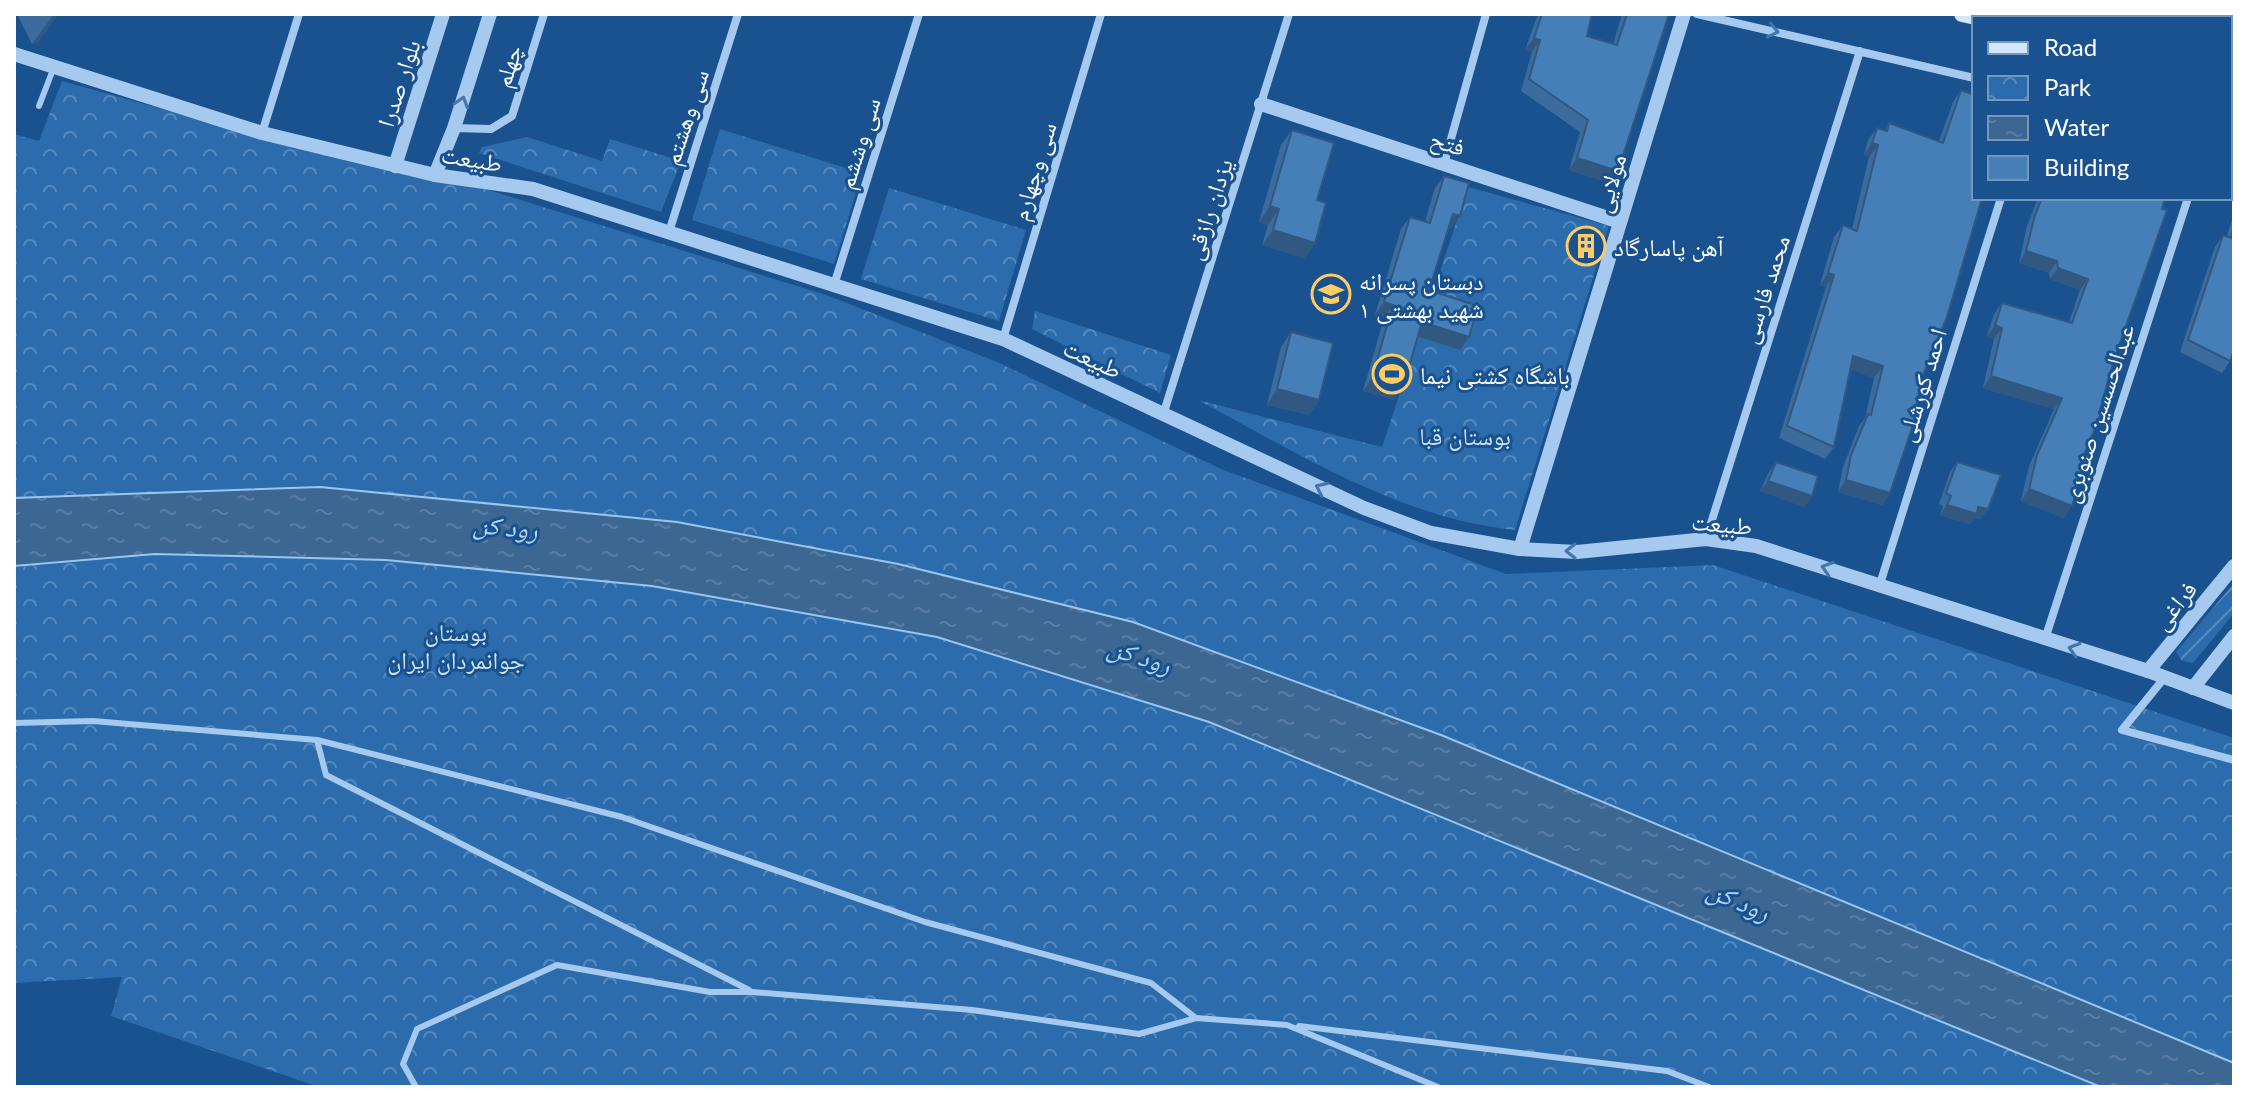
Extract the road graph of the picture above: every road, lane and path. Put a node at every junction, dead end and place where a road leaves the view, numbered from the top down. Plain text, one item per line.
1 (299, 14) edge
2 (443, 14) edge
3 (490, 14) edge
4 (544, 14) edge
5 (738, 14) edge
6 (919, 14) edge
7 (1101, 14) edge
8 (1289, 14) edge
9 (1486, 14) edge
10 (1684, 14) edge
11 (1697, 14) edge
12 (1860, 51) junction
13 (14, 54) edge
14 (54, 67) junction
15 (1972, 78) edge
16 (1261, 104) junction
17 (39, 106) dead end
18 (454, 128) junction
19 (262, 133) junction
20 (1444, 164) junction
21 (395, 166) junction
22 (435, 175) junction
23 (2000, 200) edge
24 (2187, 200) edge
25 (1620, 222) junction
26 (669, 232) junction
27 (834, 285) junction
28 (1003, 339) junction
29 (1163, 415) junction
30 (1706, 539) junction
31 (1520, 549) junction
32 (2234, 566) edge
33 (1880, 584) junction
34 (2234, 636) edge
35 (2045, 640) junction
36 (2148, 671) junction
37 (2165, 677) junction
38 (2193, 688) junction
39 (2234, 703) edge
40 (14, 723) edge
41 (317, 740) junction
42 (2234, 760) edge
43 (752, 992) junction
44 (1196, 1018) junction
45 (1287, 1025) junction
46 (416, 1087) edge
47 (1438, 1087) edge
48 (1709, 1087) edge

1 - 19 street
2 - 21 street, بلوار صدرا
18 -> 3 street
4 - 18 street, چهلم
5 - 26 street, سی وهشتم
6 - 27 street, سی وششم
7 - 28 street, سی وچهارم
8 - 16 street, یزدان رازقی
9 - 20 street
10 - 25 street, مولایی
11 -> 12 street
12 - 15 street
12 - 30 street, محمد فارسی
13 - 14 street, طبیعت
14 - 17 lane
14 - 19 street, طبیعت
16 - 20 street, فتح
16 - 29 street, یزدان رازقی
18 - 22 street
19 - 21 street, طبیعت
20 - 25 street, فتح
21 - 22 street, طبیعت
22 - 26 street, طبیعت
23 - 33 street, احمد کورشلی
24 - 35 street, عبدالحسسین صنوبری
25 - 31 street, مولایی
26 - 27 street, طبیعت
27 - 28 street, طبیعت
28 - 29 street, طبیعت
31 -> 29 street, طبیعت
30 -> 31 street, طبیعت
33 -> 30 street, طبیعت
32 - 36 street, فراغی
33 - 35 street, طبیعت
34 - 38 street
36 -> 35 street, طبیعت
36 - 37 street, طبیعت
37 - 38 street, طبیعت
37 - 42 street
38 - 39 street, طبیعت
40 - 41 lane
41 - 43 lane
41 - 44 lane
43 - 44 lane
43 - 46 lane
44 - 45 lane
45 - 47 lane
45 - 48 lane

